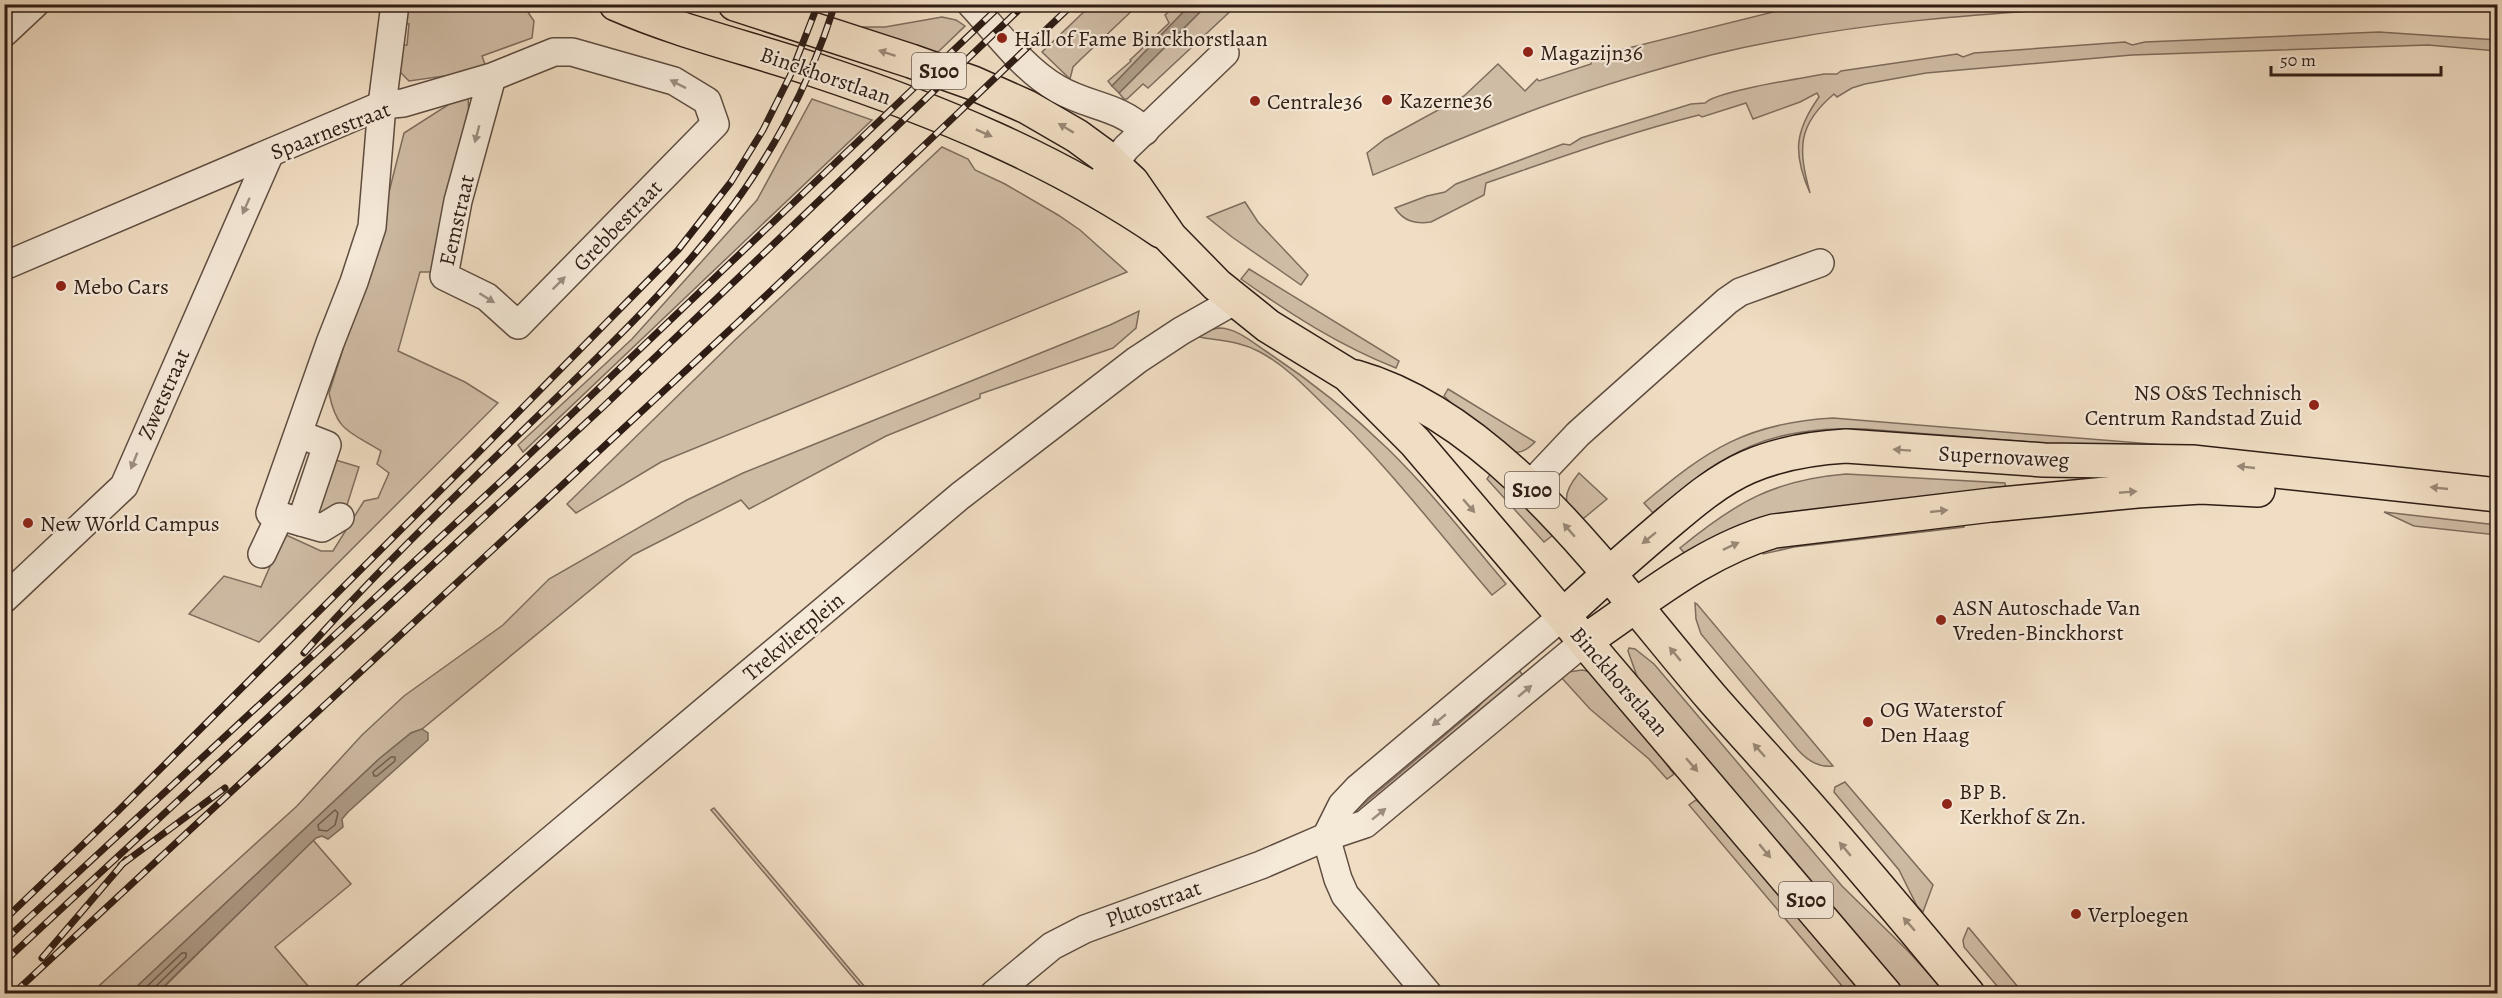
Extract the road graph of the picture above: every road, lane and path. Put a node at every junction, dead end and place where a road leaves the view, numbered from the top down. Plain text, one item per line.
1 (35, 4) edge
2 (616, 4) edge
3 (735, 4) edge
4 (971, 4) edge
5 (392, 6) edge
6 (4, 33) edge
7 (1225, 53) dead end
8 (492, 77) junction
9 (382, 105) junction
10 (716, 124) joint
11 (1145, 130) junction
12 (270, 153) junction
13 (1113, 163) junction
14 (1095, 191) junction
15 (1170, 237) junction
16 (1820, 263) dead end
17 (4, 266) edge
18 (1234, 301) junction
19 (518, 325) joint
20 (1348, 375) junction
21 (1528, 487) junction
22 (2498, 495) edge
23 (2498, 516) edge
24 (340, 517) dead end
25 (291, 519) junction
26 (262, 554) dead end
27 (1607, 575) junction
28 (4, 600) edge
29 (1635, 607) junction
30 (1564, 615) junction
31 (1585, 641) junction
32 (1326, 837) junction
33 (368, 993) edge
34 (994, 993) edge
35 (1428, 993) edge
36 (1885, 993) edge
37 (1968, 993) edge

1 - 6 street
2 -> 14 main road, Binckhorstlaan / S100
13 -> 3 main road, Binckhorstlaan / S100
4 - 11 street
5 - 9 street
7 - 11 street
8 - 9 street, Spaarnestraat
10 -> 8 street, Spaarnestraat
8 -> 19 street, Eemstraat
9 - 12 street, Spaarnestraat
9 - 25 street
19 -> 10 street, Grebbestraat
11 - 13 street
12 - 17 street, Spaarnestraat
12 -> 28 street, Zwetstraat
13 - 14 street
13 - 15 main road, Binckhorstlaan / S100
14 - 15 main road, Binckhorstlaan / S100
15 - 18 main road, Binckhorstlaan / S100
16 - 21 street
18 - 20 main road, Binckhorstlaan / S100
18 - 33 street, Trekvlietplein
20 - 21 main road, Binckhorstlaan / S100
20 -> 30 main road, Binckhorstlaan / S100
27 -> 21 main road, Binckhorstlaan / S100
22 -> 27 main road, Supernovaweg
29 -> 23 main road, Supernovaweg
24 - 25 street
25 - 26 street
27 - 29 main road, Binckhorstlaan / S100
27 - 30 main road, Supernovaweg
29 - 31 main road, Supernovaweg
37 -> 29 main road, Binckhorstlaan / S100
30 - 31 main road, Binckhorstlaan / S100
30 -> 32 street
32 -> 31 street, Plutostraat
31 -> 36 main road, Binckhorstlaan / S100
32 - 34 street, Plutostraat
32 - 35 street

